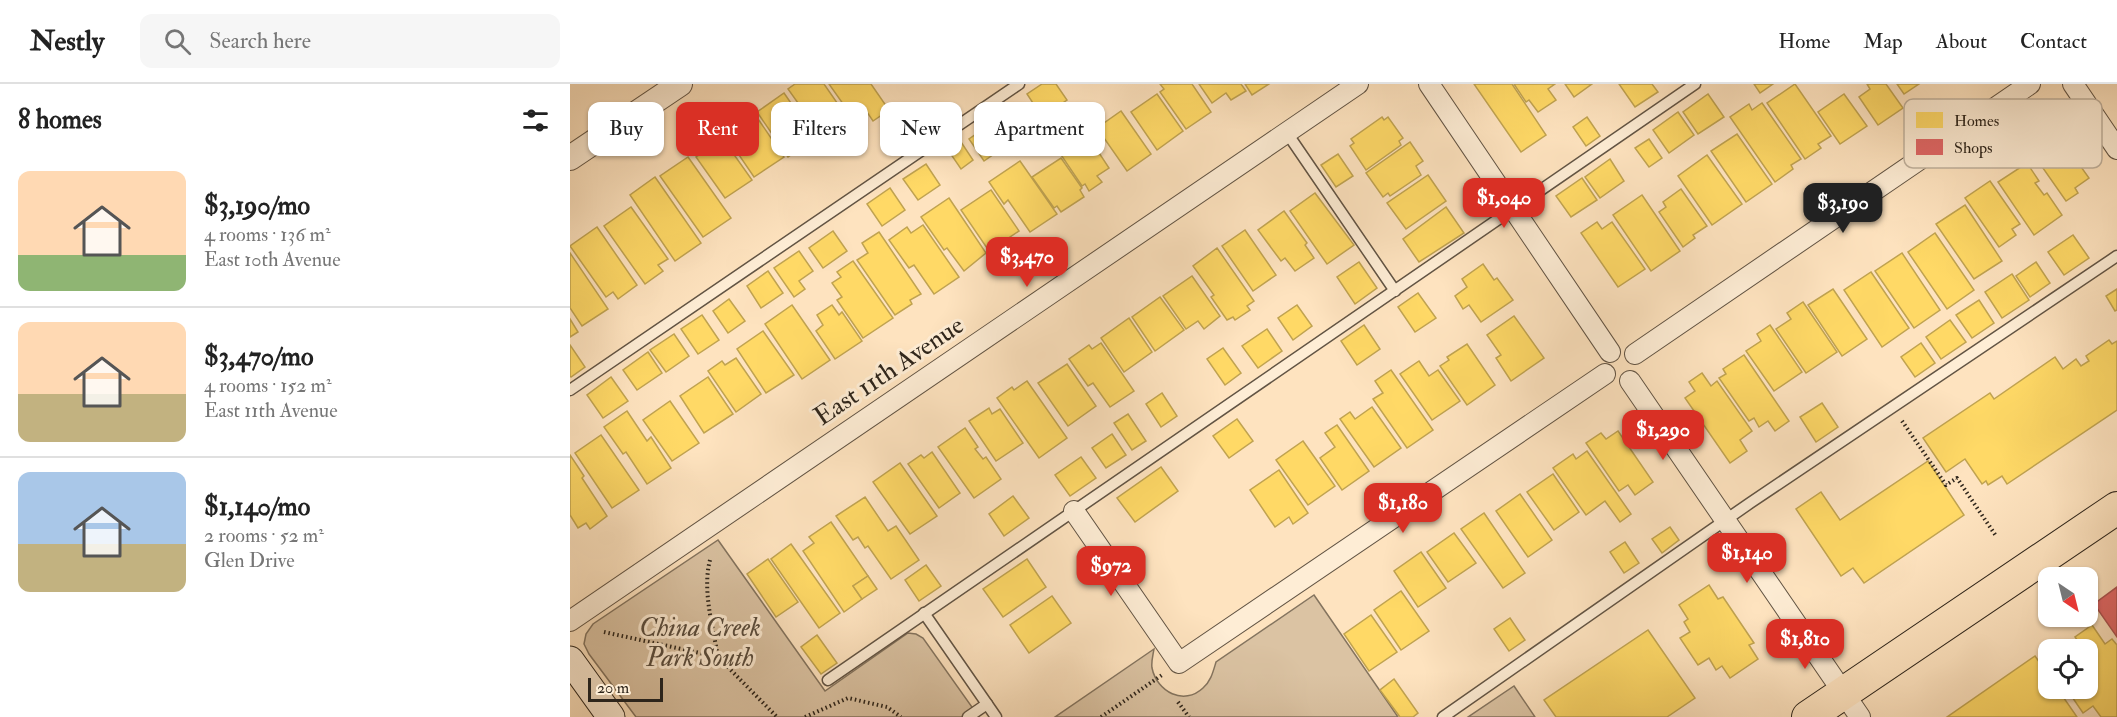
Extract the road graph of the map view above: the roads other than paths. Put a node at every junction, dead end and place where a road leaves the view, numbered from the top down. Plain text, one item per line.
1 (680, 84) edge
2 (1019, 84) edge
3 (1358, 84) edge
4 (1429, 84) edge
5 (1695, 84) edge
6 (2030, 84) edge
7 (2073, 84) edge
8 (2008, 99) edge
9 (2083, 99) edge
10 (2102, 127) edge
11 (1287, 133) junction
12 (2117, 149) edge
13 (570, 158) edge
14 (1907, 168) edge
15 (1513, 209) junction
16 (2117, 256) edge
17 (1395, 291) junction
18 (1610, 352) junction
19 (1635, 354) junction
20 (1605, 374) junction
21 (1630, 381) junction
22 (570, 390) edge
23 (2117, 508) edge
24 (1074, 511) junction
25 (1726, 520) junction
26 (924, 614) junction
27 (570, 621) edge
28 (570, 660) edge
29 (828, 680) dead end
30 (987, 704) junction
31 (1852, 705) edge
32 (610, 717) edge
33 (968, 717) edge
34 (996, 717) edge
35 (1443, 717) edge
36 (1808, 717) edge

1 - 13 street
2 - 22 lane
3 - 11 street, East 11th Avenue
4 - 15 street
5 - 15 lane
6 - 8 street
7 - 9 street
10 - 12 street
11 - 17 lane
11 - 27 street, East 11th Avenue
14 - 19 street
15 - 17 lane
15 - 18 street
16 - 25 lane
17 - 24 lane
18 - 19 street
18 - 20 street
19 - 21 street
20 - 21 street
20 - 24 street
21 - 25 street
23 - 31 main road
24 - 26 lane
25 - 31 street
25 - 35 lane
26 - 29 lane
26 - 30 lane
28 - 32 main road
30 - 33 lane
30 - 34 lane
31 - 36 main road

